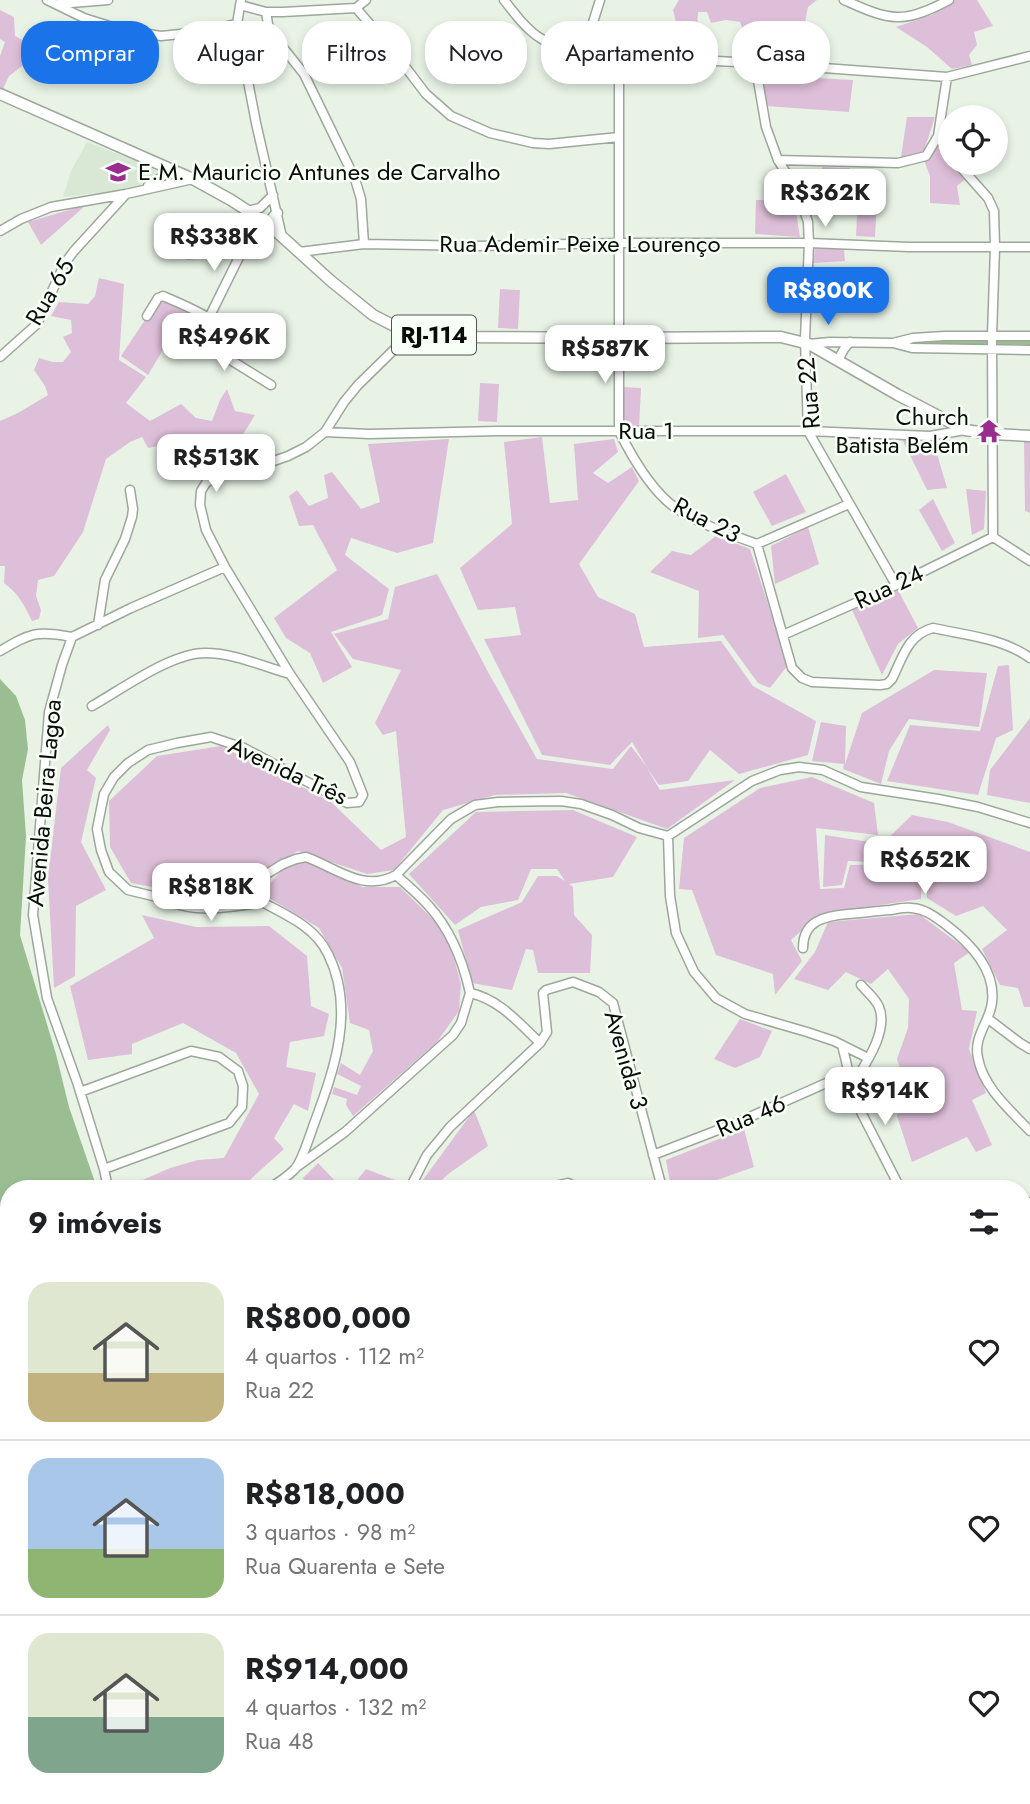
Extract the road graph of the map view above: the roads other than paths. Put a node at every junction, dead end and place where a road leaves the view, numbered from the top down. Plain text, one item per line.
1 (47, 0) edge
2 (108, 0) edge
3 (366, 0) edge
4 (504, 0) edge
5 (600, 0) edge
6 (845, 0) edge
7 (949, 0) edge
8 (241, 2) edge
9 (57, 4) junction
10 (356, 8) junction
11 (266, 12) junction
12 (238, 21) edge
13 (593, 21) edge
14 (173, 35) edge
15 (541, 40) edge
16 (1030, 56) edge
17 (830, 68) edge
18 (947, 77) junction
19 (248, 84) edge
20 (619, 84) edge
21 (759, 84) edge
22 (0, 94) edge
23 (943, 105) edge
24 (938, 136) edge
25 (619, 137) junction
26 (778, 160) junction
27 (172, 170) junction
28 (968, 175) edge
29 (193, 179) junction
30 (143, 189) junction
31 (126, 194) junction
32 (273, 195) junction
33 (263, 205) junction
34 (276, 210) junction
35 (247, 211) junction
36 (266, 223) junction
37 (0, 231) edge
38 (282, 237) junction
39 (619, 243) junction
40 (809, 243) junction
41 (364, 244) junction
42 (995, 247) junction
43 (1030, 247) edge
44 (242, 250) junction
45 (299, 251) junction
46 (187, 254) dead end
47 (147, 316) dead end
48 (208, 317) junction
49 (410, 334) junction
50 (1030, 336) edge
51 (620, 338) junction
52 (850, 342) junction
53 (893, 342) junction
54 (992, 342) junction
55 (807, 343) junction
56 (1030, 350) edge
57 (215, 351) junction
58 (0, 357) edge
59 (838, 360) junction
60 (271, 385) dead end
61 (965, 430) junction
62 (619, 431) junction
63 (808, 431) junction
64 (325, 432) junction
65 (993, 434) junction
66 (1030, 436) edge
67 (130, 490) dead end
68 (849, 503) junction
69 (993, 537) junction
70 (757, 544) junction
71 (1030, 561) edge
72 (225, 567) junction
73 (896, 585) junction
74 (98, 625) junction
75 (783, 635) junction
76 (72, 637) junction
77 (0, 651) edge
78 (1030, 658) edge
79 (290, 674) junction
80 (92, 706) dead end
81 (1030, 823) edge
82 (668, 836) junction
83 (396, 874) junction
84 (260, 878) junction
85 (165, 899) junction
86 (262, 902) junction
87 (803, 948) dead end
88 (861, 985) dead end
89 (470, 993) junction
90 (987, 1020) junction
91 (540, 1043) junction
92 (842, 1045) junction
93 (1030, 1049) edge
94 (868, 1058) junction
95 (849, 1073) junction
96 (852, 1086) junction
97 (80, 1092) junction
98 (1030, 1131) edge
99 (653, 1155) junction
100 (296, 1168) junction
101 (104, 1169) junction
102 (106, 1180) edge
103 (280, 1180) edge
104 (414, 1180) edge
105 (660, 1180) edge
106 (896, 1180) edge

1 - 9 street
2 - 9 street
3 - 10 street
4 - 15 street
5 - 13 street
6 - 7 street
8 - 11 street
8 - 12 street
9 - 14 street
10 - 11 street
10 - 25 street
11 - 41 street
16 - 18 street
17 - 18 street
18 - 23 street
19 - 32 street
20 - 25 street
21 - 26 street, Rua 22
22 - 27 main road, RJ-114
24 - 26 street
25 - 39 street
26 - 40 street, Rua 22
27 - 29 main road, RJ-114
27 - 30 street
28 - 42 street
29 - 30 street
29 - 35 main road, RJ-114
30 - 31 street
31 - 37 street
31 - 58 street, Rua 65
32 - 33 street
32 - 34 street
33 - 34 street
33 - 35 street
33 - 36 main road
34 - 36 main road
34 - 38 street
35 - 36 main road, RJ-114
36 - 38 main road, RJ-114
36 - 44 street
38 - 45 main road, RJ-114
39 - 40 street, Rua Ademir Peixe Lourenço
39 - 41 street, Rua Ademir Peixe Lourenço
39 - 51 street
40 - 42 street, Rua Ademir Peixe Lourenço
40 - 55 street, Rua 22
41 - 45 street, Rua Ademir Peixe Lourenço
42 - 43 street, Rua Ademir Peixe Lourenço
42 - 54 street
44 - 46 street
44 - 48 street
45 - 49 main road, RJ-114
47 - 48 street
48 - 57 street
48 - 57 street
49 - 51 main road, RJ-114
49 - 64 street
50 - 54 street
51 - 55 main road, RJ-114
51 - 62 street
52 - 53 street
52 - 55 street
52 - 59 street
53 - 54 street
53 - 54 street
54 - 56 street
54 - 65 street
55 - 59 main road, RJ-114
55 - 63 street, Rua 22
57 - 60 street
59 - 61 main road, RJ-114
61 - 63 street, Rua 1
61 - 65 main road, RJ-114
62 - 63 street, Rua 1
62 - 64 street, Rua 1
62 - 70 street, Rua 23
63 - 68 street, Rua 22
64 - 72 street
65 - 66 main road, RJ-114
65 - 69 street
67 - 74 street
68 - 70 street
68 - 73 street, Rua 22
69 - 71 street
69 - 73 street, Rua 24
70 - 75 street, Rua 23
72 - 74 street
72 - 79 street, Avenida Três
73 - 75 street, Rua 24
74 - 76 street
75 - 78 street, Rua 23
76 - 77 street
76 - 97 street, Avenida Beira Lagoa
79 - 80 street
79 - 85 street, Avenida Três
81 - 82 street
82 - 83 street
82 - 92 street
83 - 84 street
83 - 89 street
84 - 85 street
84 - 86 street
85 - 86 street
86 - 100 street
87 - 90 street
88 - 94 street
89 - 91 street
89 - 100 street
90 - 93 street
90 - 98 street
91 - 99 street, Avenida 3
91 - 104 street
92 - 94 street
92 - 95 street
94 - 96 street
95 - 96 street
95 - 99 street, Rua 46
96 - 106 street
97 - 101 street, Avenida Beira Lagoa
97 - 101 street
99 - 105 street, Avenida 3
100 - 103 street
101 - 102 street, Avenida Beira Lagoa

